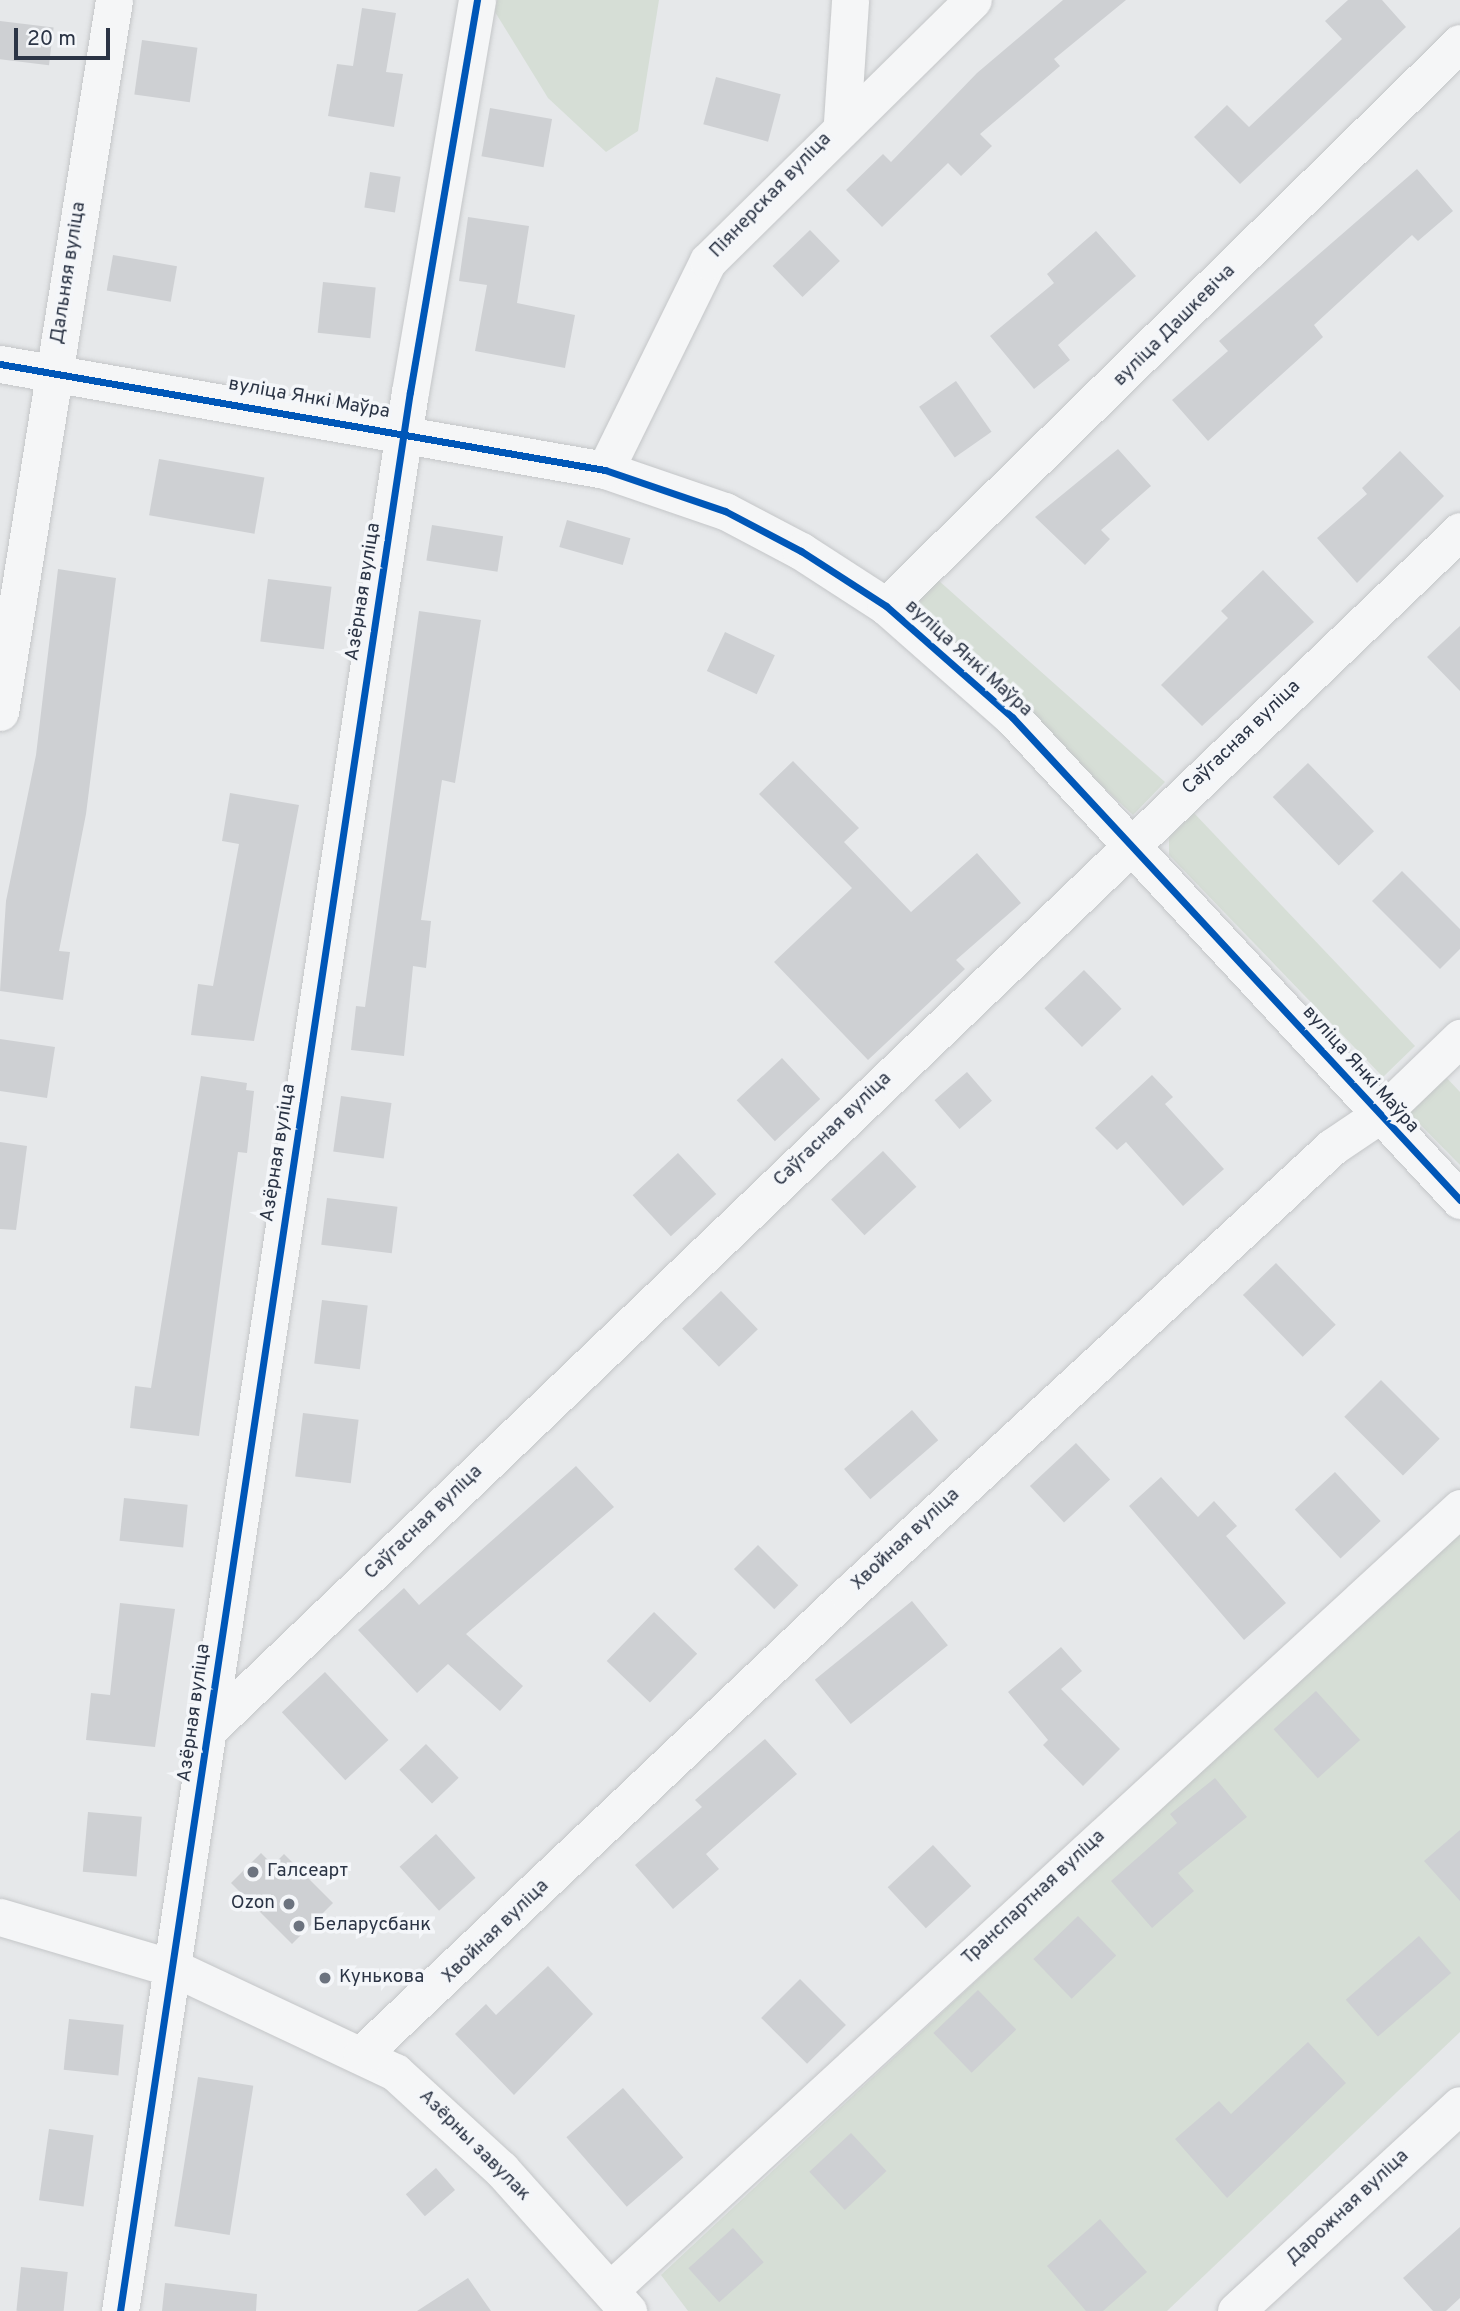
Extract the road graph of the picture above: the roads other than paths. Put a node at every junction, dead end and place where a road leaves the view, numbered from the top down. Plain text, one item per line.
1 (114, 0) edge
2 (477, 0) edge
3 (850, 0) edge
4 (973, 0) edge
5 (1460, 43) edge
6 (842, 122) junction
7 (0, 364) edge
8 (53, 371) junction
9 (404, 431) junction
10 (605, 470) junction
11 (1460, 531) edge
12 (886, 606) junction
13 (0, 712) edge
14 (1132, 843) junction
15 (1460, 1038) edge
16 (1381, 1114) junction
17 (1460, 1200) edge
18 (1460, 1508) edge
19 (207, 1731) junction
20 (0, 1917) edge
21 (176, 1969) junction
22 (362, 2054) junction
23 (1460, 2105) edge
24 (619, 2300) edge
25 (120, 2311) edge
26 (1236, 2311) edge

1 - 8 street, Дальняя вуліца
2 - 9 street, Азёрная вуліца
3 - 6 street
4 - 6 street, Піянерская вуліца
5 - 12 street, вуліца Дашкевіча
6 - 10 street, Піянерская вуліца
7 - 8 street, вуліца Янкі Маўра
8 - 9 street, вуліца Янкі Маўра
8 - 13 street, Дальняя вуліца
9 - 10 street, вуліца Янкі Маўра
9 - 19 street, Азёрная вуліца
10 - 12 street, вуліца Янкі Маўра
11 - 14 street, Саўгасная вуліца
12 - 14 street, вуліца Янкі Маўра
14 - 16 street, вуліца Янкі Маўра
14 - 19 street, Саўгасная вуліца
15 - 16 street, Хвойная вуліца
16 - 17 street, вуліца Янкі Маўра
16 - 22 street, Хвойная вуліца
18 - 24 street, Транспартная вуліца
19 - 21 street, Азёрная вуліца
20 - 21 street, Азёрны завулак
21 - 22 street, Азёрны завулак
21 - 25 street, Азёрная вуліца
22 - 24 street, Азёрны завулак
23 - 26 street, Дарожная вуліца

